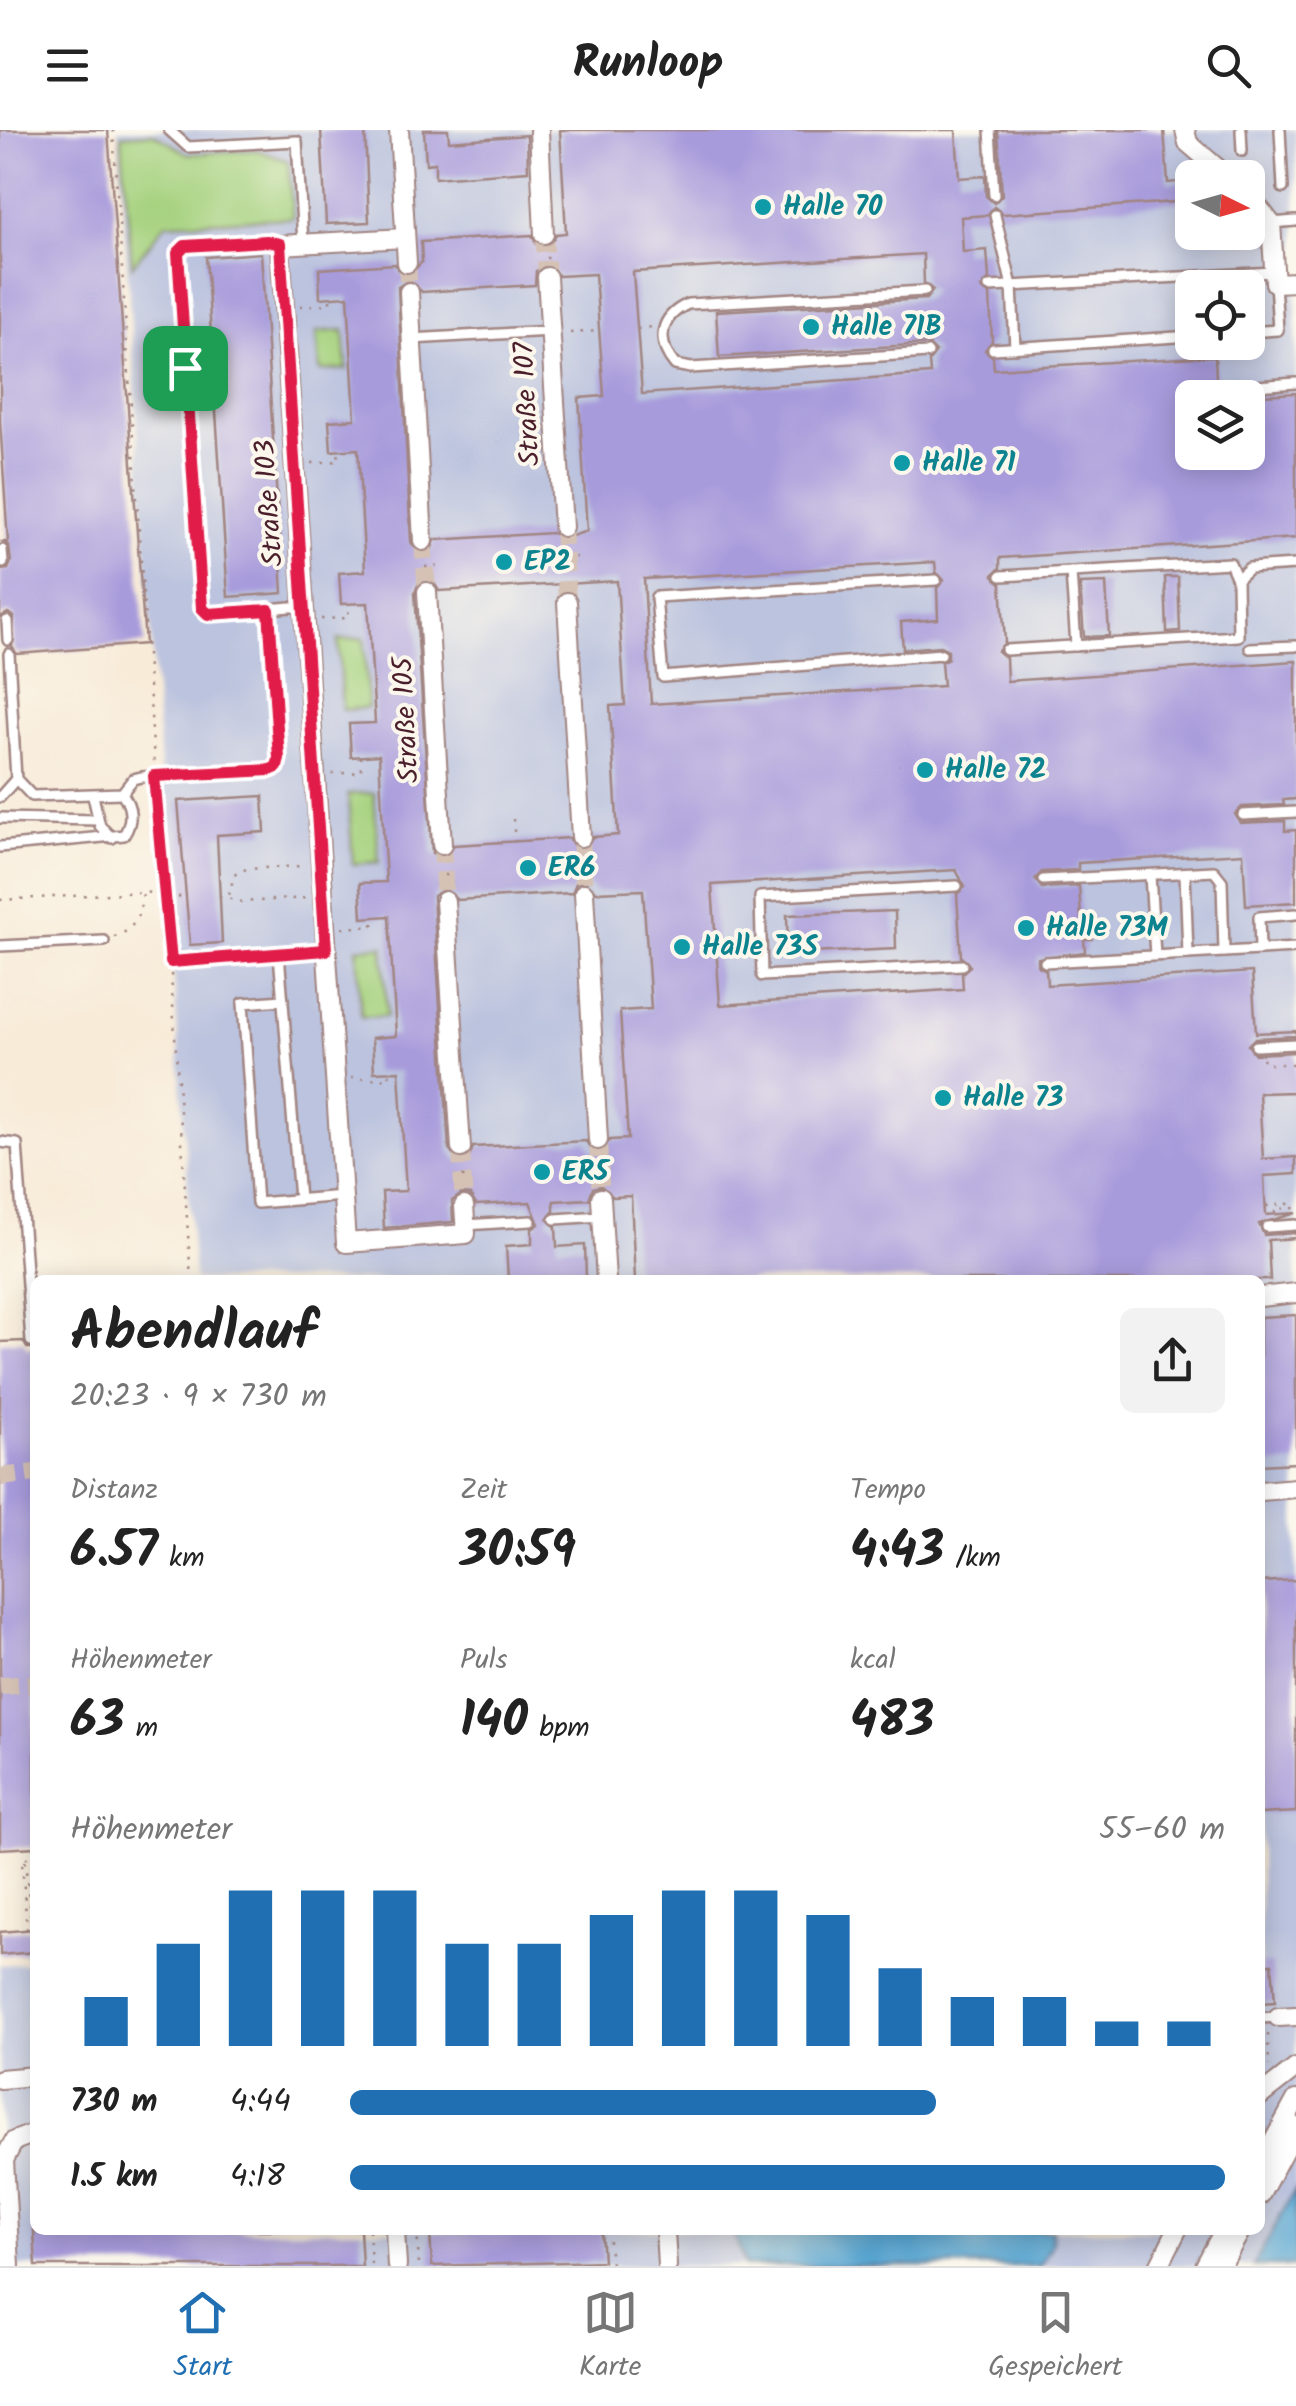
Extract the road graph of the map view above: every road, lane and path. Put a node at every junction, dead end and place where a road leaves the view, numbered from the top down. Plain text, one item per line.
1 (112, 130) edge
2 (168, 130) edge
3 (399, 130) edge
4 (539, 130) edge
5 (990, 130) edge
6 (1184, 130) edge
7 (1241, 130) edge
8 (1280, 130) edge
9 (1242, 151) dead end
10 (1208, 160) edge
11 (1283, 188) dead end
12 (994, 195) dead end
13 (995, 215) dead end
14 (1265, 215) edge
15 (1296, 221) edge
16 (1271, 223) junction
17 (544, 234) tunnel mouth
18 (405, 238) junction
19 (303, 243) junction
20 (280, 244) junction
21 (556, 258) dead end
22 (407, 263) tunnel mouth
23 (547, 267) joint
24 (1275, 278) junction
25 (1296, 282) edge
26 (1012, 286) junction
27 (989, 288) dead end
28 (925, 291) dead end
29 (408, 292) tunnel mouth
30 (330, 297) dead end
31 (284, 307) junction
32 (551, 330) junction
33 (599, 331) dead end
34 (1265, 331) edge
35 (1175, 337) edge
36 (411, 339) junction
37 (1015, 348) junction
38 (992, 349) dead end
39 (928, 353) dead end
40 (1296, 383) edge
41 (1265, 385) edge
42 (338, 450) dead end
43 (295, 465) junction
44 (563, 527) tunnel mouth
45 (423, 541) tunnel mouth
46 (2, 550) edge
47 (576, 557) dead end
48 (564, 558) dead end
49 (3, 563) dead end
50 (1296, 565) edge
51 (436, 566) dead end
52 (425, 567) dead end
53 (1071, 572) junction
54 (1001, 576) dead end
55 (1237, 579) junction
56 (936, 580) dead end
57 (427, 592) tunnel mouth
58 (566, 602) tunnel mouth
59 (349, 604) dead end
60 (269, 610) junction
61 (304, 613) junction
62 (7, 621) dead end
63 (8, 637) dead end
64 (1076, 646) junction
65 (1296, 646) edge
66 (1250, 648) dead end
67 (1006, 650) dead end
68 (9, 654) dead end
69 (941, 654) dead end
70 (14, 748) junction
71 (0, 750) edge
72 (361, 756) dead end
73 (315, 775) junction
74 (154, 776) junction
75 (16, 778) junction
76 (122, 794) junction
77 (93, 796) junction
78 (0, 797) edge
79 (1296, 812) edge
80 (1242, 816) dead end
81 (0, 818) edge
82 (513, 819) dead end
83 (98, 820) junction
84 (581, 837) tunnel mouth
85 (112, 838) junction
86 (515, 841) dead end
87 (442, 845) tunnel mouth
88 (0, 847) edge
89 (321, 864) junction
90 (601, 864) dead end
91 (582, 866) dead end
92 (1186, 873) junction
93 (452, 874) dead end
94 (1150, 874) junction
95 (444, 876) dead end
96 (1043, 880) dead end
97 (957, 886) dead end
98 (143, 892) junction
99 (584, 893) tunnel mouth
100 (230, 895) junction
101 (165, 896) junction
102 (219, 896) dead end
103 (187, 898) dead end
104 (323, 898) junction
105 (0, 900) edge
106 (446, 900) tunnel mouth
107 (1296, 914) edge
108 (374, 918) dead end
109 (326, 928) junction
110 (104, 940) joint
111 (0, 946) edge
112 (1296, 948) edge
113 (326, 950) junction
114 (1260, 950) junction
115 (1224, 952) junction
116 (279, 954) junction
117 (1188, 954) junction
118 (1156, 955) junction
119 (171, 962) junction
120 (1046, 962) dead end
121 (962, 965) dead end
122 (284, 1000) junction
123 (1296, 1044) edge
124 (1256, 1046) dead end
125 (1263, 1058) dead end
126 (1296, 1064) edge
127 (390, 1071) dead end
128 (335, 1078) junction
129 (182, 1129) junction
130 (176, 1130) dead end
131 (598, 1140) tunnel mouth
132 (0, 1142) edge
133 (461, 1148) tunnel mouth
134 (462, 1177) dead end
135 (469, 1177) dead end
136 (343, 1196) junction
137 (299, 1199) junction
138 (1266, 1206) dead end
139 (1296, 1206) edge
140 (602, 1207) joint
141 (1275, 1214) dead end
142 (555, 1219) dead end
143 (531, 1221) dead end
144 (465, 1222) joint
145 (1296, 1225) edge
146 (1267, 1227) dead end
147 (190, 1275) edge
148 (606, 1275) edge
149 (1296, 1293) edge
150 (1265, 1296) edge
151 (30, 1327) edge
152 (1296, 1488) edge
153 (1265, 1491) edge
154 (30, 1857) edge
155 (25, 1861) dead end
156 (30, 1910) edge
157 (27, 1930) dead end
158 (1296, 2068) edge
159 (30, 2076) edge
160 (0, 2079) edge
161 (1265, 2092) edge
162 (1296, 2100) edge
163 (1296, 2127) edge
164 (30, 2136) edge
165 (1265, 2157) edge
166 (1265, 2185) edge
167 (369, 2235) edge
168 (394, 2235) edge
169 (417, 2235) edge
170 (608, 2235) edge
171 (665, 2235) edge
172 (1174, 2235) edge
173 (1225, 2235) edge
174 (1227, 2235) edge
175 (10, 2266) edge
176 (371, 2266) edge
177 (397, 2266) edge
178 (420, 2266) edge
179 (611, 2266) edge
180 (667, 2266) edge
181 (1159, 2266) edge
182 (1204, 2266) edge
183 (1220, 2266) edge

1 - 74 path
2 - 19 lane
3 - 18 street
4 - 17 street
5 - 12 lane
6 - 10 street
7 - 9 lane
8 - 11 lane
13 - 26 lane
14 - 16 street
15 - 16 lane
16 - 24 street
18 - 19 street
18 - 22 street
19 - 20 street
20 - 31 street, Straße 103
20 - 60 lane
21 - 23 path
23 - 32 street, Straße 107
24 - 25 street
24 - 26 lane
24 - 34 lane
26 - 27 lane
26 - 37 lane
28 - 39 lane
29 - 36 street
30 - 31 path
31 - 43 street, Straße 103
32 - 33 path
32 - 36 lane
32 - 44 street, Straße 107
35 - 37 lane
36 - 45 street
37 - 38 lane
40 - 41 lane
42 - 43 path
43 - 61 street, Straße 103
46 - 49 lane
47 - 48 path
50 - 55 lane
51 - 52 path
53 - 54 lane
53 - 55 lane
53 - 64 lane
55 - 64 lane
56 - 69 lane
57 - 87 street, Straße 105
58 - 84 street
59 - 61 path
60 - 61 lane
60 - 74 lane
61 - 73 street, Straße 103
62 - 63 lane
64 - 67 lane
65 - 66 lane
68 - 70 lane
70 - 71 lane
70 - 75 lane
72 - 73 path
73 - 89 street, Straße 103
74 - 76 lane
74 - 101 path
75 - 77 lane
75 - 78 lane
76 - 77 lane
76 - 85 lane
77 - 83 lane
79 - 80 lane
81 - 83 lane
82 - 86 path
83 - 85 lane
85 - 88 lane
89 - 100 path
89 - 104 street, Straße 103
90 - 91 path
92 - 94 lane
92 - 115 lane
92 - 117 lane
93 - 95 path
94 - 96 lane
94 - 118 lane
97 - 121 lane
98 - 101 path
98 - 105 path
98 - 110 path
99 - 131 street
100 - 102 path
100 - 104 path
101 - 103 path
101 - 119 path
104 - 109 street, Straße 103
106 - 133 street
107 - 114 lane
108 - 109 path
109 - 113 street, Straße 103
110 - 111 lane
112 - 114 lane
113 - 116 lane
113 - 128 street, Straße 103
114 - 115 lane
115 - 117 lane
116 - 119 lane
116 - 122 lane
117 - 118 lane
118 - 120 lane
119 - 129 path
122 - 137 lane
122 - 137 lane
123 - 124 lane
125 - 126 path
127 - 128 path
128 - 136 street, Straße 103
129 - 130 path
129 - 147 path
132 - 151 lane
134 - 135 path
136 - 137 lane
136 - 144 street, Straße 103
138 - 139 path
139 - 141 path
140 - 142 lane
140 - 148 street
143 - 144 lane
145 - 146 lane
149 - 150 street
152 - 153 street
154 - 157 path
155 - 156 path
158 - 161 street
159 - 160 street
162 - 165 street
163 - 166 street
164 - 175 street
167 - 176 path
168 - 177 street
169 - 178 path
170 - 179 path
171 - 180 street
172 - 181 street
173 - 182 street
174 - 183 street

